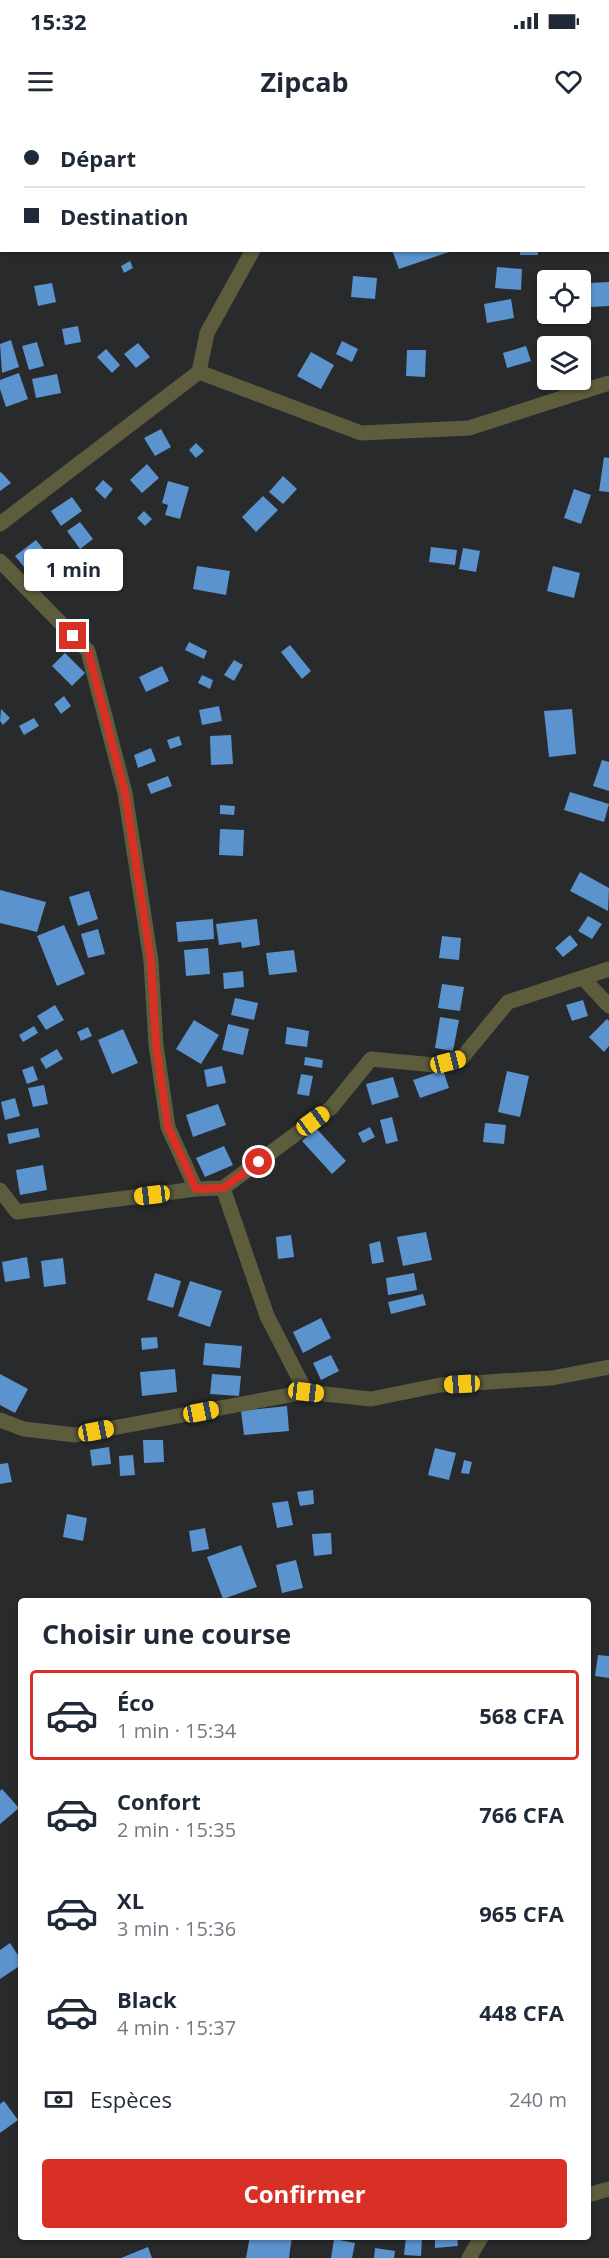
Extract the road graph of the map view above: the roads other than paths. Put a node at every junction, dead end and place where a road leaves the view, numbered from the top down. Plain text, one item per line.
1 (252, 252) edge
2 (199, 372) junction
3 (609, 383) edge
4 (0, 524) edge
5 (0, 561) edge
6 (609, 969) edge
7 (583, 978) junction
8 (609, 1006) edge
9 (223, 1188) junction
10 (196, 1189) junction
11 (0, 1190) edge
12 (609, 1368) edge
13 (306, 1392) junction
14 (0, 1420) edge
15 (609, 2189) edge
16 (591, 2194) edge
17 (480, 2240) edge
18 (469, 2258) edge

1 - 2 street
2 - 3 street
2 - 4 street
5 - 10 street
6 - 7 street
7 - 8 street
7 - 9 street
9 - 10 street
9 - 13 street
10 - 11 street
12 - 13 street
13 - 14 street
15 - 16 street
17 - 18 street

